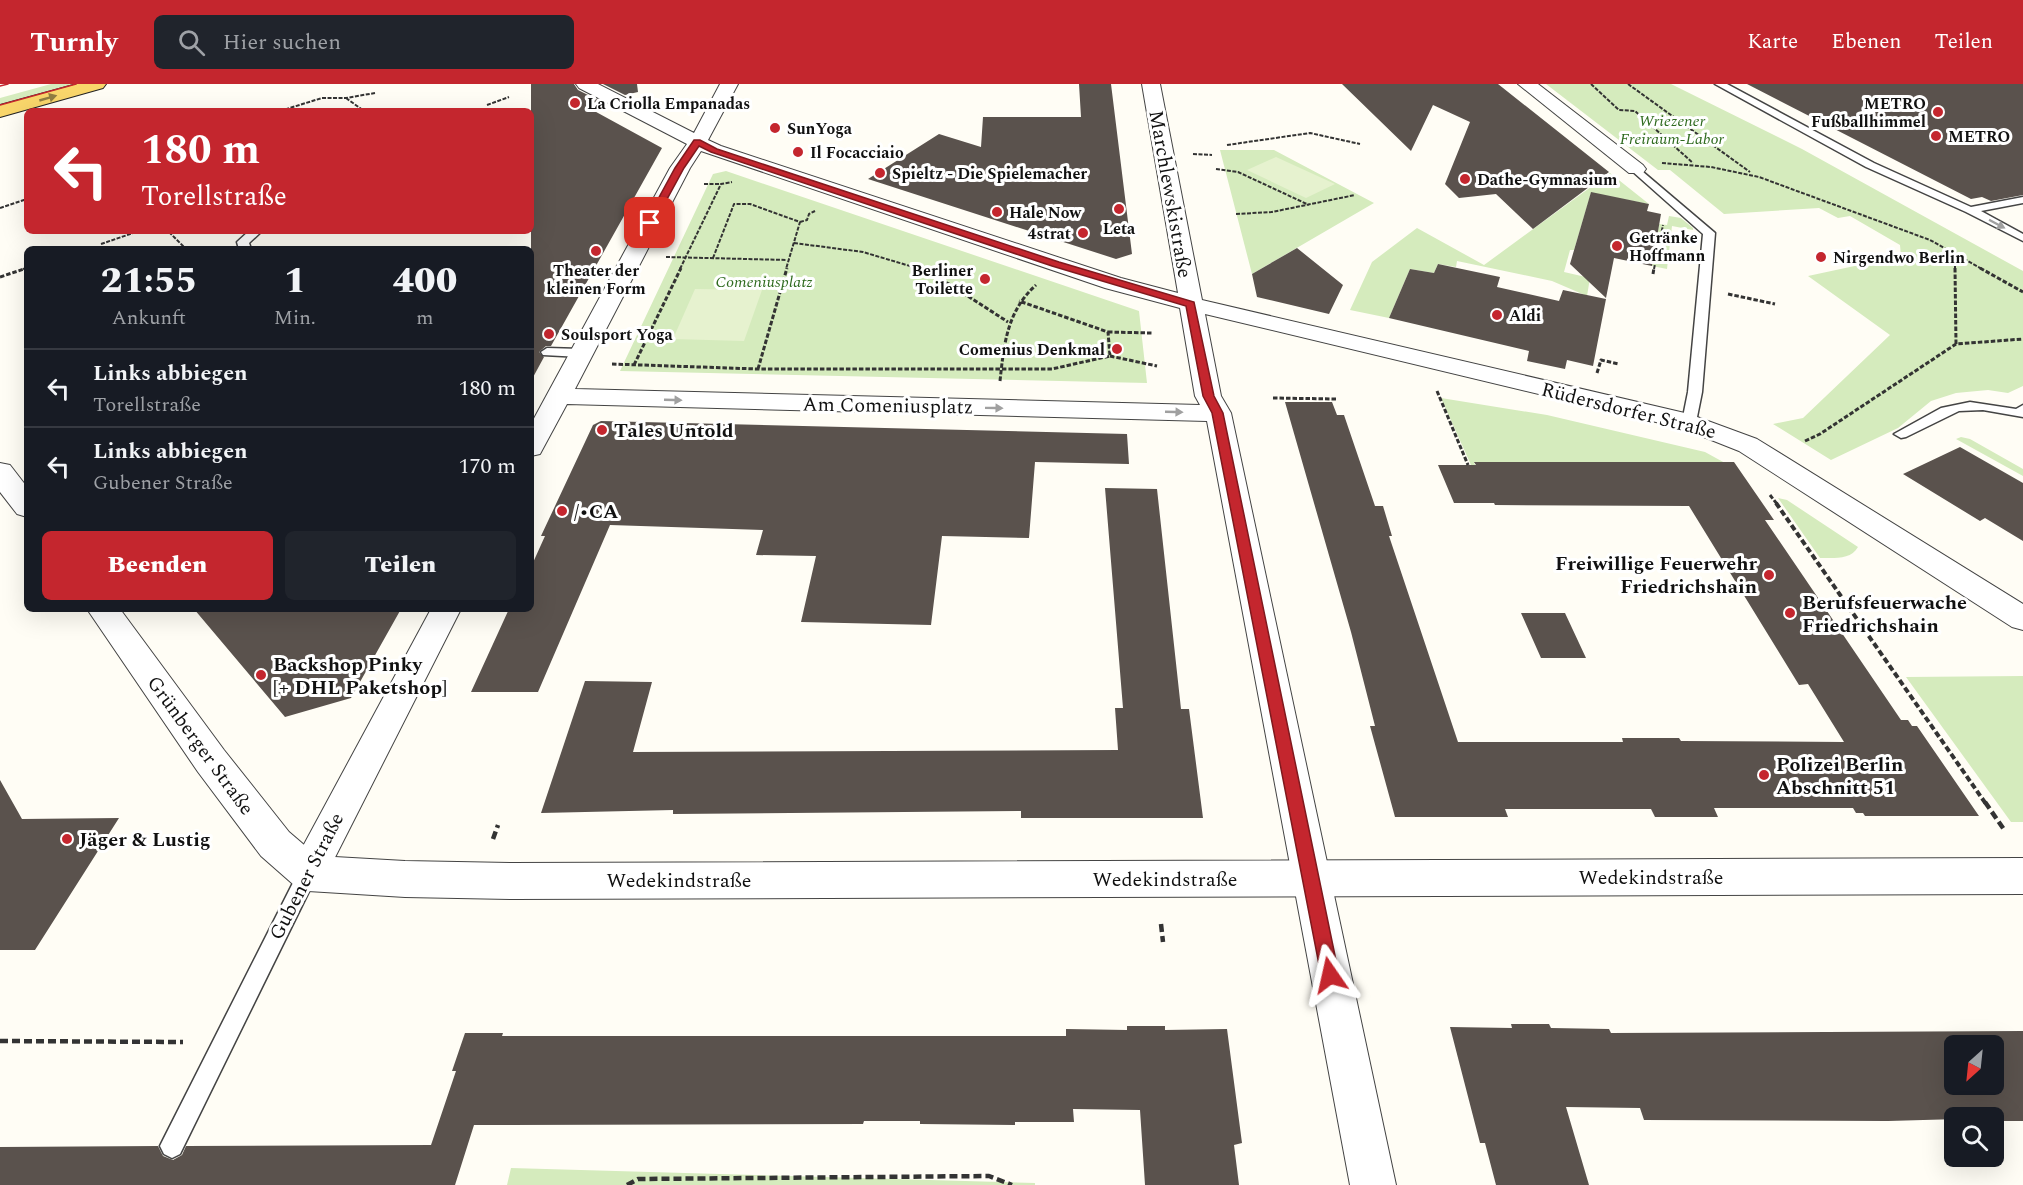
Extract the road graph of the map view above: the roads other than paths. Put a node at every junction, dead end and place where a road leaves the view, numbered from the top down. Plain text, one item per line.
1 (97, 84) edge
2 (585, 84) edge
3 (729, 84) edge
4 (1151, 84) edge
5 (1527, 84) edge
6 (1720, 84) edge
7 (0, 111) edge
8 (697, 142) junction
9 (1644, 166) joint
10 (2023, 200) edge
11 (1970, 210) junction
12 (252, 234) edge
13 (2023, 238) edge
14 (244, 246) edge
15 (1191, 304) junction
16 (547, 352) dead end
17 (581, 352) junction
18 (558, 396) junction
19 (1218, 413) junction
20 (2022, 416) edge
21 (1689, 422) junction
22 (1902, 434) dead end
23 (534, 442) edge
24 (0, 472) edge
25 (24, 503) edge
26 (105, 612) edge
27 (444, 612) edge
28 (2023, 619) edge
29 (308, 873) junction
30 (2023, 876) edge
31 (1310, 879) junction
32 (172, 1146) dead end
33 (1373, 1185) edge

7 -> 1 main road
2 - 8 street, Rüdersdorfer Straße
3 - 8 street
4 - 15 street, Marchlewskistraße
5 - 9 street
6 - 11 lane
8 - 15 street, Rüdersdorfer Straße
8 - 17 street
9 - 21 lane
10 - 11 lane
11 -> 13 lane
12 - 14 lane
15 - 19 street, Marchlewskistraße
15 - 21 street, Rüdersdorfer Straße
16 - 17 lane
17 - 18 street
18 -> 19 street, Am Comeniusplatz
18 - 23 street
19 - 31 street, Marchlewskistraße
20 - 22 lane
21 - 28 street, Rüdersdorfer Straße
24 - 25 street
26 - 29 street, Grünberger Straße
27 - 29 street, Gubener Straße
29 - 31 street, Wedekindstraße
29 - 32 lane, Gubener Straße
30 - 31 street, Wedekindstraße
31 - 33 street, Marchlewskistraße

